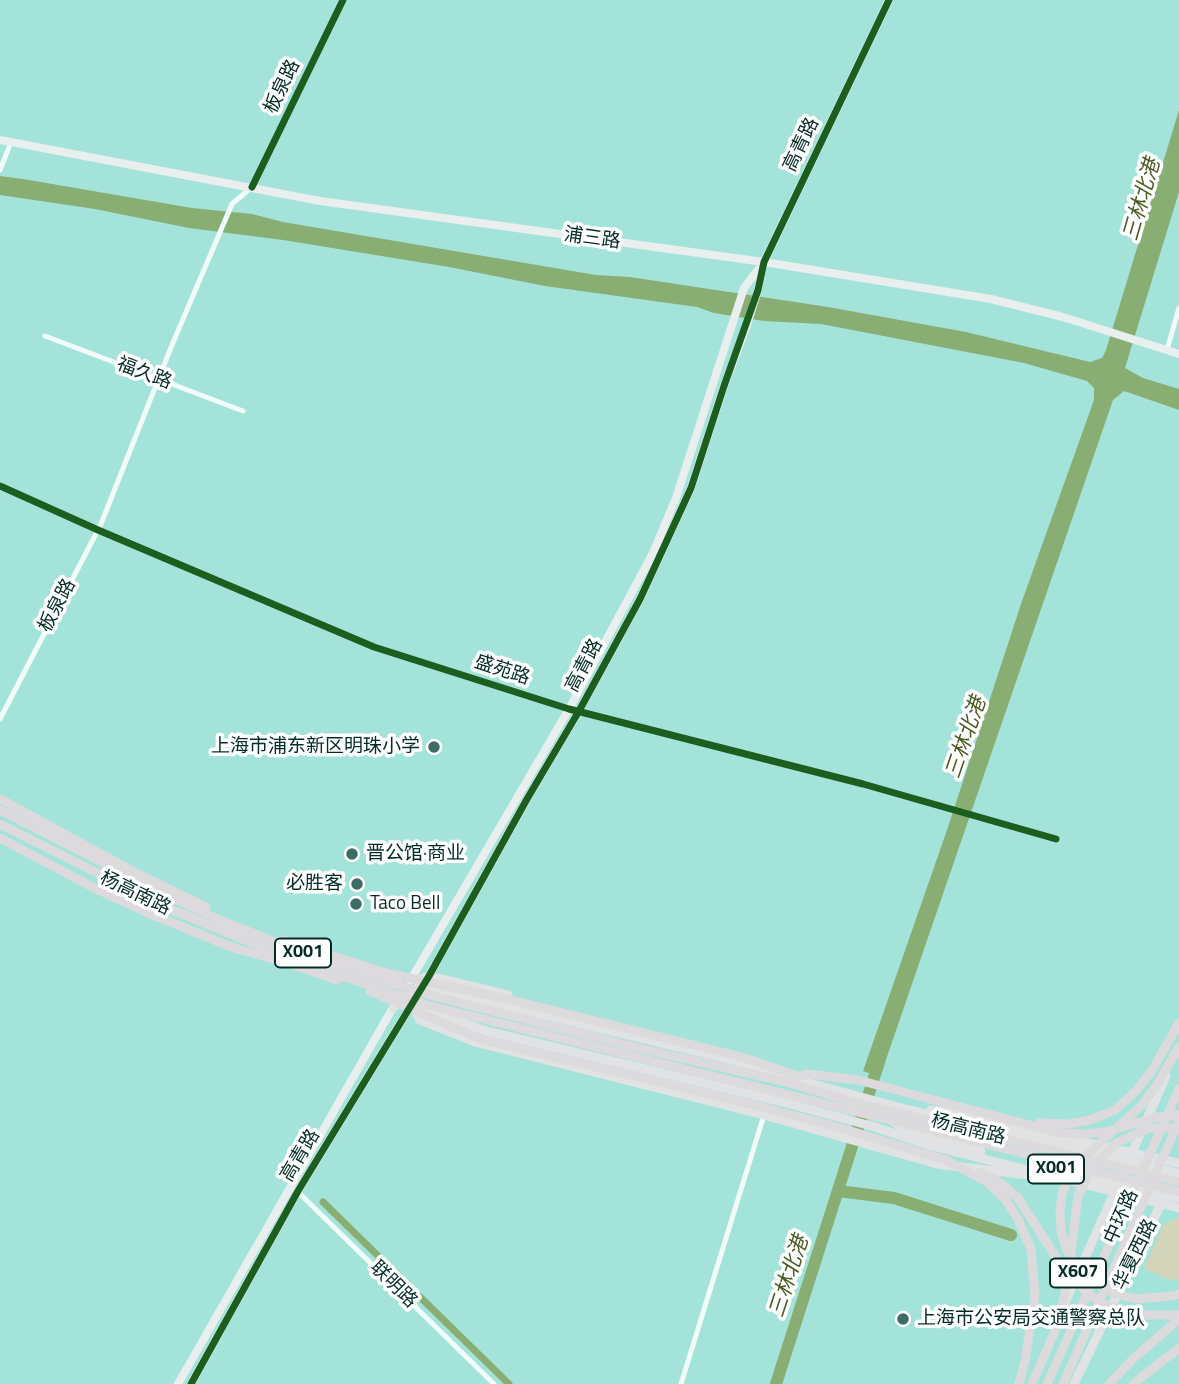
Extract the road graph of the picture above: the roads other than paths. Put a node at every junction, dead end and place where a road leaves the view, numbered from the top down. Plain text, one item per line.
1 (342, 0) edge
2 (888, 0) edge
3 (0, 140) edge
4 (11, 142) junction
5 (0, 170) edge
6 (252, 187) junction
7 (764, 262) junction
8 (1179, 308) edge
9 (45, 336) dead end
10 (1167, 349) junction
11 (1179, 354) edge
12 (160, 380) junction
13 (243, 411) dead end
14 (0, 486) edge
15 (98, 530) junction
16 (569, 709) junction
17 (579, 711) junction
18 (0, 719) edge
19 (0, 799) edge
20 (2, 812) edge
21 (0, 825) edge
22 (0, 838) edge
23 (1056, 839) dead end
24 (240, 928) junction
25 (275, 937) junction
26 (263, 947) junction
27 (288, 963) junction
28 (326, 974) junction
29 (429, 976) junction
30 (422, 986) junction
31 (406, 987) junction
32 (382, 993) junction
33 (400, 998) junction
34 (411, 1004) junction
35 (391, 1012) junction
36 (1179, 1023) edge
37 (1179, 1046) edge
38 (625, 1050) junction
39 (733, 1060) junction
40 (743, 1065) junction
41 (757, 1076) junction
42 (799, 1076) junction
43 (1179, 1089) edge
44 (783, 1098) junction
45 (909, 1110) junction
46 (787, 1113) junction
47 (878, 1114) junction
48 (764, 1115) junction
49 (845, 1115) junction
50 (1179, 1115) edge
51 (799, 1116) junction
52 (994, 1117) junction
53 (1179, 1122) edge
54 (937, 1128) junction
55 (1179, 1128) edge
56 (817, 1131) junction
57 (1132, 1152) junction
58 (946, 1160) junction
59 (1179, 1163) edge
60 (1179, 1173) edge
61 (1179, 1182) edge
62 (1092, 1184) junction
63 (295, 1189) junction
64 (1116, 1191) junction
65 (1179, 1192) edge
66 (1179, 1198) edge
67 (1161, 1204) junction
68 (1179, 1208) edge
69 (1179, 1294) edge
70 (1179, 1317) edge
71 (1179, 1348) edge
72 (178, 1384) edge
73 (191, 1384) edge
74 (494, 1384) edge
75 (681, 1384) edge
76 (1019, 1384) edge
77 (1030, 1384) edge
78 (1047, 1384) edge
79 (1063, 1384) edge
80 (1074, 1384) edge
81 (1109, 1384) edge
82 (1133, 1384) edge

1 - 6 street, 板泉路
2 - 7 main road, 高青路
3 - 4 main road, 浦三路
4 - 5 street
4 - 6 main road, 浦三路
6 - 7 main road, 浦三路
6 - 12 street, 板泉路
7 - 10 main road, 浦三路
7 - 16 main road, 高青路
7 - 17 main road, 高青路
8 - 10 street
9 - 12 street, 福久路
10 - 11 main road, 浦三路
12 - 13 street, 福久路
12 - 15 street, 板泉路
14 - 15 street, 盛苑路
15 - 16 street, 盛苑路
15 - 18 street, 板泉路
16 - 17 street, 盛苑路
16 - 31 main road, 高青路
17 - 23 street, 盛苑路
17 - 29 main road, 高青路
19 - 25 highway
20 - 24 highway, 杨高南路 / X001
20 - 31 main road, 杨高南路 / X001
21 - 26 highway, 杨高南路 / X001
21 - 28 main road, 杨高南路 / X001
22 - 27 highway
24 - 25 highway, 杨高南路 / X001
24 - 38 highway, 杨高南路 / X001
25 - 42 highway, 杨高南路 / X001
26 - 27 highway, 杨高南路 / X001
26 - 38 highway, 杨高南路 / X001
27 - 46 highway, 杨高南路 / X001
28 - 32 main road, 杨高南路
28 - 33 main road, 杨高南路
29 - 30 main road, 高青路
29 - 31 main road
29 - 33 main road
29 - 39 main road
30 - 33 main road
30 - 34 main road, 高青路
30 - 39 main road, 杨高南路 / X001
31 - 33 main road, 高青路
32 - 33 main road, 杨高南路
32 - 35 main road
33 - 34 main road, 杨高南路
33 - 35 main road
34 - 44 main road, 杨高南路 / X001
34 - 48 main road, 杨高南路 / X001
34 - 63 main road, 高青路
35 - 63 main road, 高青路
36 - 52 highway
37 - 57 main road, X607
37 - 69 highway
38 - 41 highway, 杨高南路 / X001
38 - 44 highway, 杨高南路 / X001
39 - 40 main road, 杨高南路 / X001
40 - 41 main road, 杨高南路 / X001
40 - 42 main road, 杨高南路 / X001
41 - 49 highway, 杨高南路 / X001
42 - 49 main road, 杨高南路 / X001
42 - 52 highway, X001
43 - 78 highway, 中环路
44 - 49 highway, 杨高南路 / X001
44 - 49 main road, 杨高南路 / X001
44 - 51 main road, 杨高南路
45 - 47 main road, 杨高南路 / X001
45 - 54 main road, 杨高南路 / X001
45 - 57 main road, 杨高南路 / X001
46 - 51 highway, 杨高南路 / X001
46 - 56 main road, 杨高南路
47 - 49 highway, 杨高南路 / X001
47 - 49 main road, 杨高南路 / X001
47 - 54 highway, 杨高南路 / X001
47 - 54 highway, 杨高南路 / X001
47 - 62 main road, 杨高南路 / X001
48 - 56 main road, X001
48 - 75 street
49 - 51 highway, X001
49 - 56 main road, X001
49 - 58 highway, X001
49 - 62 main road, 杨高南路 / X001
50 - 52 highway, X001
53 - 79 highway, 中环路
54 - 60 main road, 杨高南路 / X001
54 - 61 highway, 杨高南路 / X001
54 - 65 highway, 杨高南路 / X001
54 - 66 main road, 杨高南路 / X001
55 - 77 highway
57 - 59 main road, 杨高南路 / X001
57 - 64 main road, X607
58 - 70 highway
58 - 76 highway
59 - 67 main road, 华夏西路 / X607
62 - 64 main road, 杨高南路 / X001
63 - 72 main road, 高青路
63 - 73 main road, 高青路
63 - 74 street, 联明路
64 - 67 main road, 杨高南路
64 - 77 main road, X607
67 - 68 main road, 杨高南路
67 - 80 main road, 华夏西路 / X607
70 - 81 highway
71 - 82 highway

